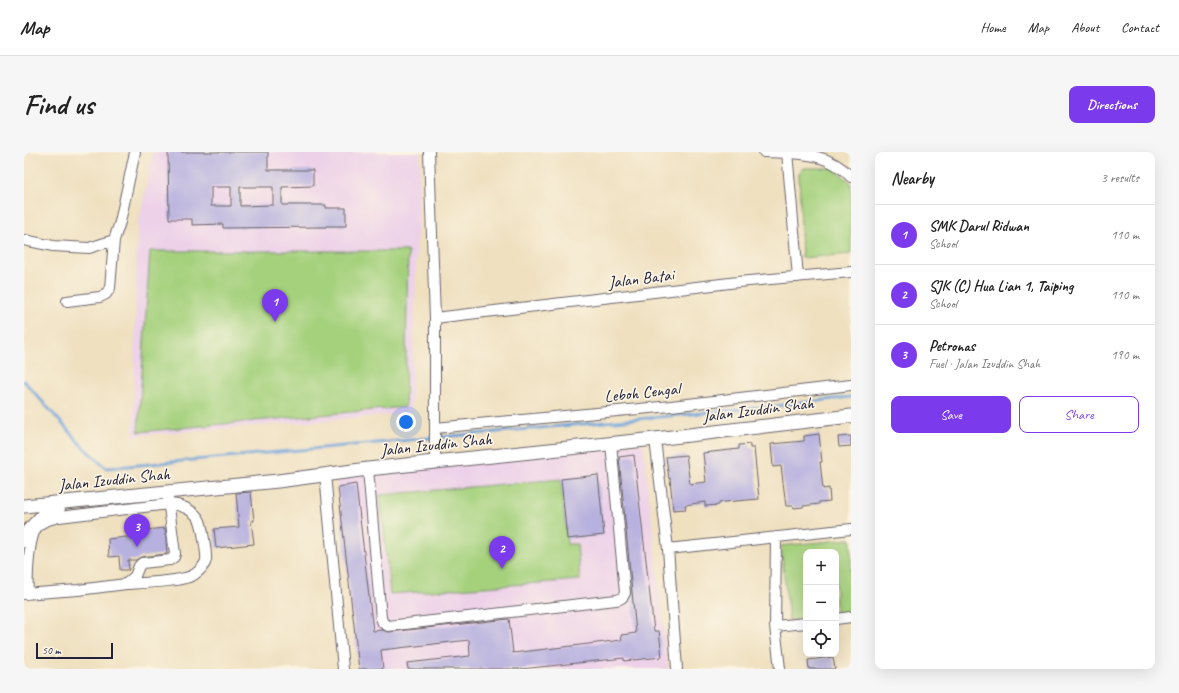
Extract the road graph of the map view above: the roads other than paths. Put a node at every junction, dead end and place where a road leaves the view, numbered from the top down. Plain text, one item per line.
1 (135, 152) edge
2 (429, 152) edge
3 (764, 152) edge
4 (787, 152) edge
5 (851, 176) edge
6 (24, 240) edge
7 (114, 240) junction
8 (851, 272) edge
9 (798, 277) junction
10 (67, 300) dead end
11 (435, 318) junction
12 (851, 385) edge
13 (851, 416) edge
14 (435, 435) junction
15 (655, 439) junction
16 (611, 443) junction
17 (435, 462) junction
18 (368, 469) junction
19 (324, 474) junction
20 (168, 498) junction
21 (82, 501) junction
22 (24, 506) edge
23 (851, 529) edge
24 (776, 537) junction
25 (24, 541) edge
26 (668, 549) junction
27 (126, 584) junction
28 (26, 594) edge
29 (851, 617) edge
30 (839, 619) edge
31 (803, 622) edge
32 (775, 626) junction
33 (343, 669) edge
34 (677, 669) edge
35 (780, 669) edge

1 - 7 street
2 - 11 street
3 - 4 street
4 - 5 street
4 - 9 street
6 - 7 street
7 - 10 street
8 - 9 street, Jalan Batai
9 - 11 street, Jalan Batai
11 - 14 street
12 - 14 street, Leboh Cengal
13 - 15 main road, Jalan Izuddin Shah
14 - 17 street
15 - 16 main road, Jalan Izuddin Shah
15 - 26 street
16 - 17 main road, Jalan Izuddin Shah
16 - 18 street
17 - 18 main road, Jalan Izuddin Shah
18 - 19 main road, Jalan Izuddin Shah
19 - 20 main road, Jalan Izuddin Shah
19 - 33 street
20 - 21 main road, Jalan Izuddin Shah
20 - 27 street
20 - 27 street
20 - 28 street
21 - 22 main road, Jalan Izuddin Shah
21 - 25 main road
23 - 24 street
24 - 26 street
24 - 32 street
26 - 34 street
27 - 28 street
29 - 30 street
31 - 32 street
32 - 35 street

